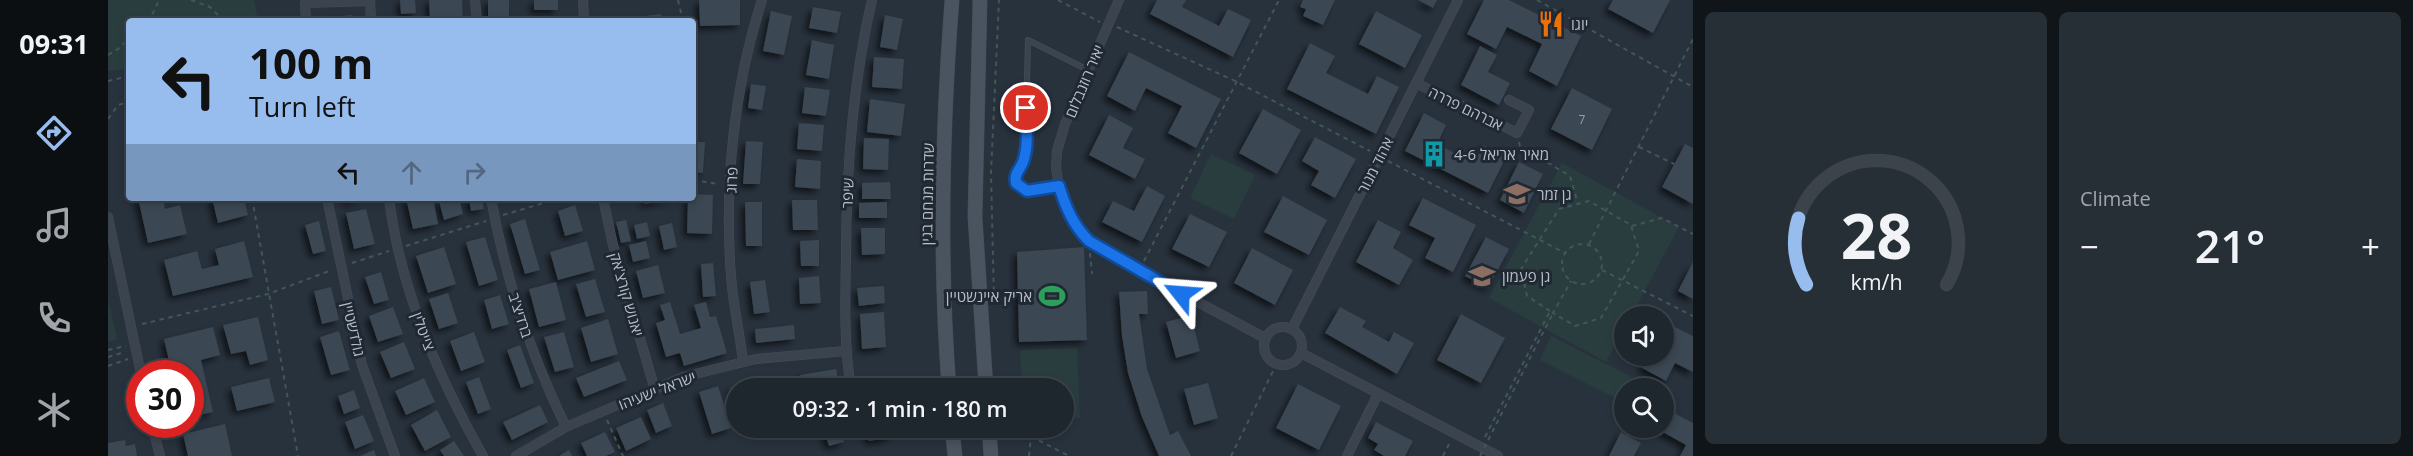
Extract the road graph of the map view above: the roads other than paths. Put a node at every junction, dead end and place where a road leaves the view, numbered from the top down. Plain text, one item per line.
1 (370, 0) edge
2 (476, 0) edge
3 (583, 0) edge
4 (762, 0) edge
5 (872, 0) edge
6 (950, 0) edge
7 (980, 0) edge
8 (1119, 0) edge
9 (1458, 0) edge
10 (306, 18) edge
11 (371, 18) edge
12 (477, 18) edge
13 (584, 18) edge
14 (1088, 70) junction
15 (1416, 83) junction
16 (1509, 100) dead end
17 (1059, 186) junction
18 (328, 201) edge
19 (390, 201) edge
20 (491, 201) edge
21 (604, 201) edge
22 (108, 216) edge
23 (1292, 329) junction
24 (1265, 338) junction
25 (845, 351) junction
26 (1301, 354) junction
27 (138, 360) edge
28 (743, 362) junction
29 (849, 378) edge
30 (948, 378) edge
31 (985, 378) edge
32 (655, 390) junction
33 (1378, 394) junction
34 (567, 427) junction
35 (155, 438) edge
36 (953, 438) edge
37 (990, 438) edge
38 (1479, 452) edge
39 (159, 456) edge
40 (395, 456) edge
41 (483, 456) edge
42 (516, 456) edge
43 (955, 456) edge
44 (991, 456) edge
45 (1347, 456) edge
46 (1498, 456) edge

1 - 10 street
1 - 11 street
2 - 12 street
3 - 13 street
4 - 28 street, פרוג
5 - 25 street, שיפר
6 - 30 main road, שדרות מנחם בגין
7 - 31 main road
8 - 14 street, יאיר רוזנבלום
9 - 15 street, אהוד מנור
14 - 17 street, יאיר רוזנבלום
14 - 17 lane
15 - 16 street, אברהם פררה
15 - 23 street, אהוד מנור
17 - 24 street, יאיר רוזנבלום
18 - 40 street, גולדשטיין
19 - 41 street, צייטלין
20 - 34 street, ברדיצ'ב
21 - 32 street, יאנוש קורצ'אק
22 - 27 street
23 - 24 street
23 - 26 street
24 - 26 street
25 - 28 street, ישראל ישעיהו
25 - 29 street, שיפר
26 - 33 street
28 - 32 street, ישראל ישעיהו
32 - 34 street, ישראל ישעיהו
33 - 38 street
33 - 45 street
34 - 42 street, ישראל ישעיהו
35 - 39 street
36 - 43 main road
37 - 44 main road
38 - 46 street

